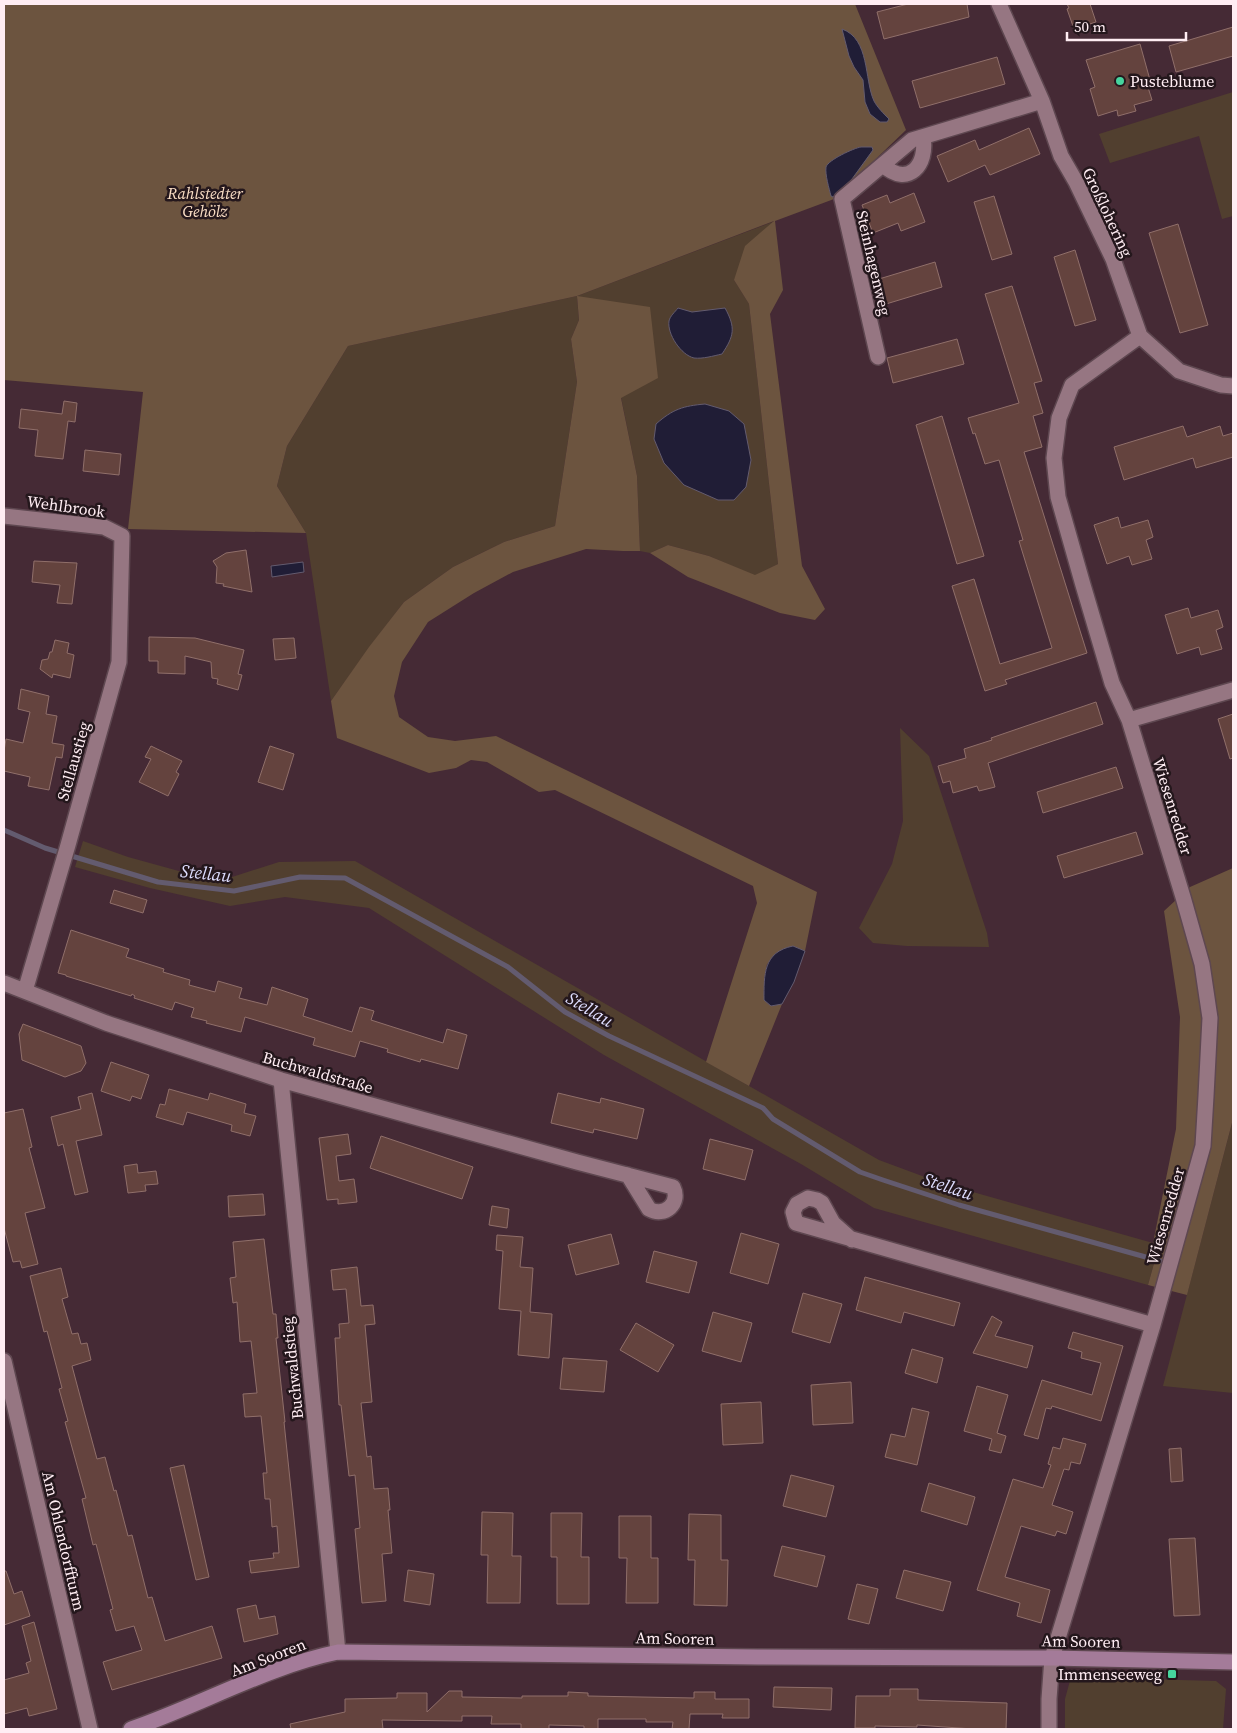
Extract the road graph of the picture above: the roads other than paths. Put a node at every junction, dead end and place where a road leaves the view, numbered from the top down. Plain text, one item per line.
1 (999, 4) edge
2 (1042, 101) junction
3 (923, 137) junction
4 (883, 165) junction
5 (1140, 336) junction
6 (878, 357) dead end
7 (1233, 386) edge
8 (4, 516) edge
9 (122, 536) joint
10 (1233, 690) edge
11 (1128, 720) junction
12 (4, 983) edge
13 (25, 991) junction
14 (281, 1080) junction
15 (628, 1175) dead end
16 (852, 1240) dead end
17 (1153, 1325) junction
18 (4, 1361) edge
19 (338, 1652) junction
20 (1052, 1658) junction
21 (1233, 1662) edge
22 (90, 1729) edge
23 (131, 1729) edge
24 (1049, 1729) edge

1 - 2 street, Großlohering
2 - 3 street, Steinhagenweg
2 - 5 street, Großlohering
3 - 4 street, Steinhagenweg
3 - 4 street
4 - 6 street, Steinhagenweg
5 - 7 street, Großlohering
5 - 11 street, Wiesenredder
8 - 9 street, Wehlbrook
9 - 13 street, Stellaustieg
10 - 11 street
11 - 17 street, Wiesenredder
12 - 13 street, Buchwaldstraße
13 - 14 street, Buchwaldstraße
14 - 15 street, Buchwaldstraße
14 - 19 street, Buchwaldstieg
16 - 17 street
17 - 20 street, Wiesenredder
18 - 22 street, Am Ohlendorffturm
19 - 20 street, Am Sooren
19 - 23 street, Am Sooren
20 - 21 street, Am Sooren
20 - 24 street, Wiesenredder

